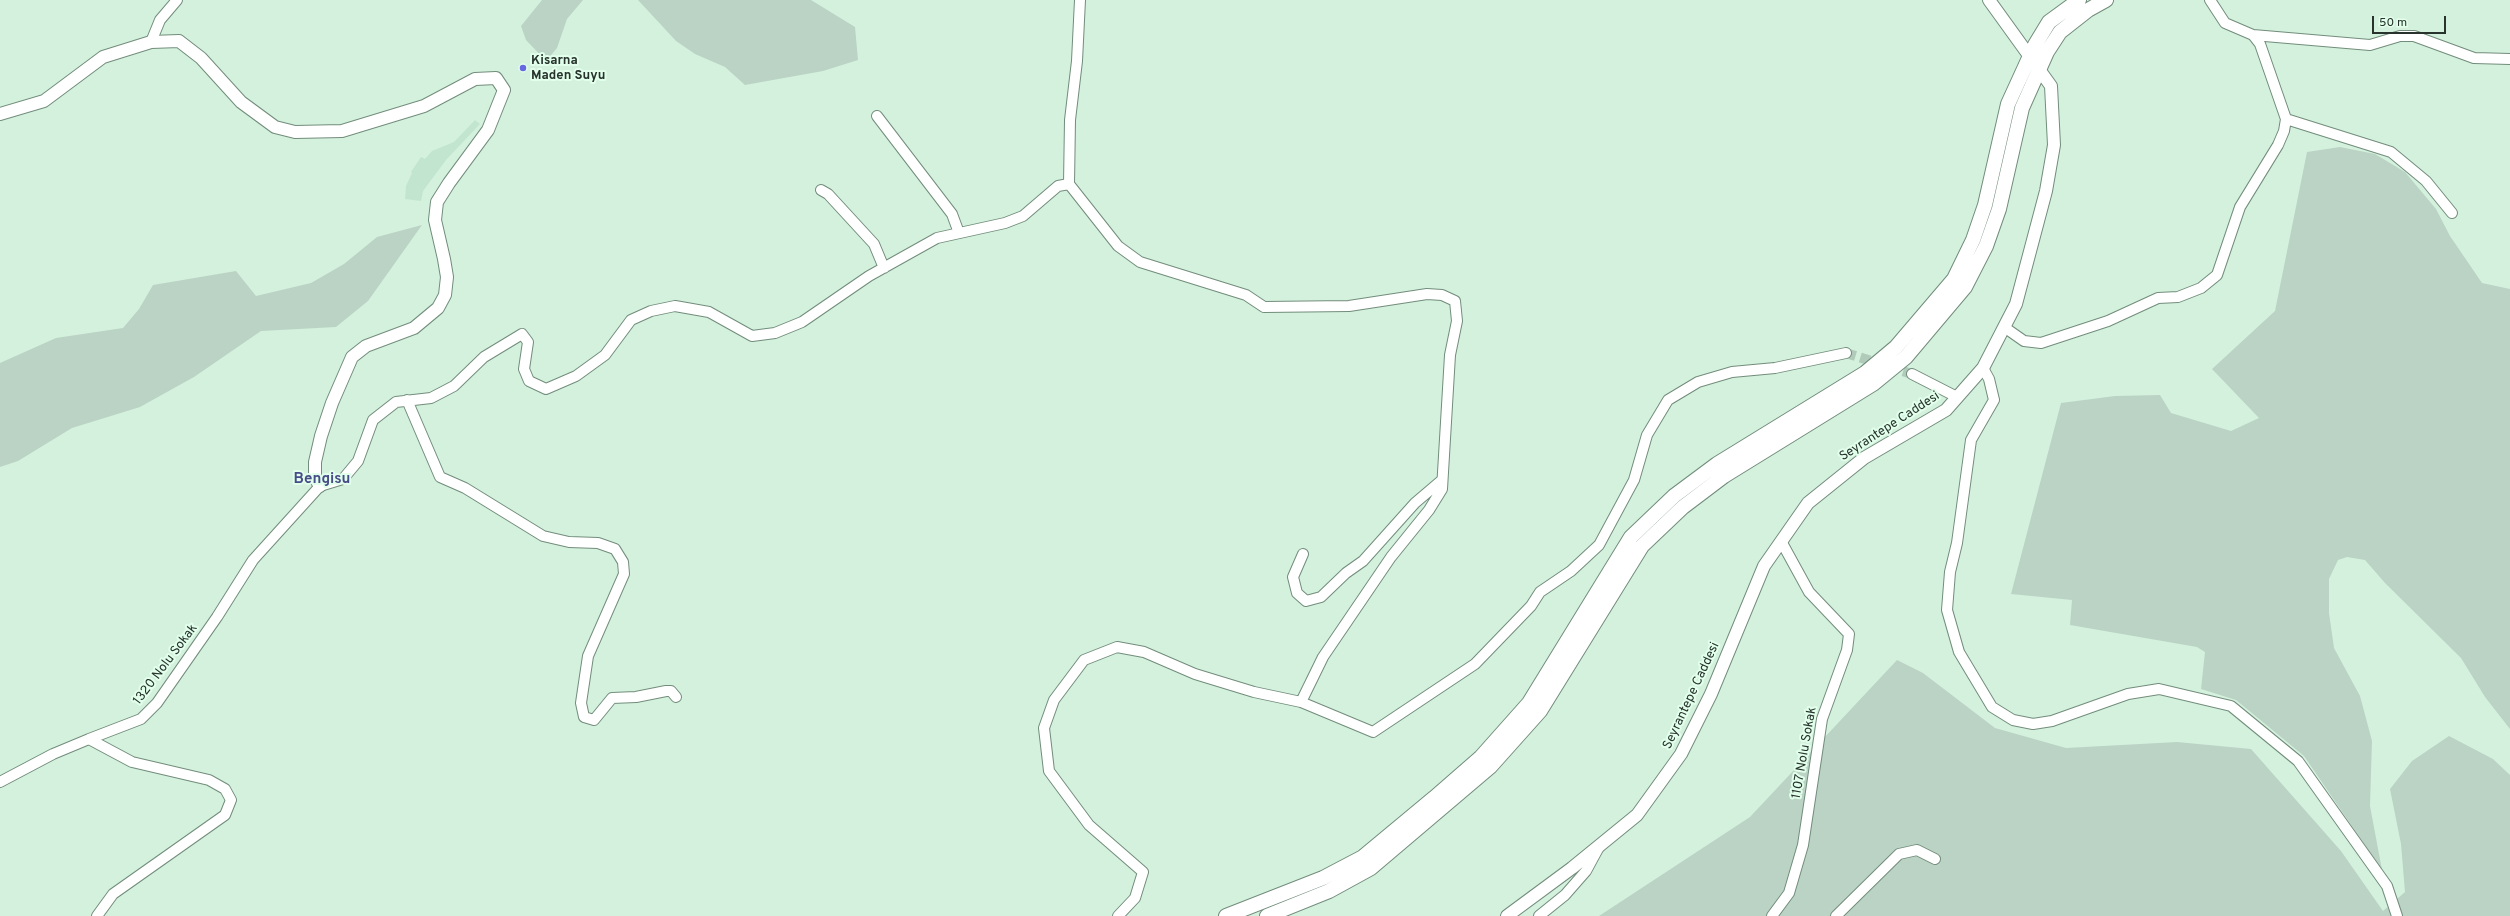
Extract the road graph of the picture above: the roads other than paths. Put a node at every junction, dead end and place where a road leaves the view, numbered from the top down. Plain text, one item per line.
1 (177, 0) edge
2 (1080, 0) edge
3 (1989, 0) edge
4 (2079, 0) edge
5 (2106, 0) edge
6 (2210, 0) edge
7 (2253, 35) junction
8 (151, 42) junction
9 (2029, 58) junction
10 (2510, 59) edge
11 (2039, 70) junction
12 (0, 114) edge
13 (877, 116) dead end
14 (2286, 119) junction
15 (1069, 184) junction
16 (821, 190) dead end
17 (2452, 213) dead end
18 (959, 233) junction
19 (884, 268) junction
20 (2004, 327) junction
21 (1846, 353) tunnel mouth
22 (1982, 368) junction
23 (1912, 374) tunnel mouth
24 (1957, 397) junction
25 (407, 400) junction
26 (1442, 480) junction
27 (320, 486) junction
28 (1781, 541) junction
29 (1303, 554) dead end
30 (676, 697) dead end
31 (1301, 702) junction
32 (89, 739) junction
33 (0, 782) edge
34 (1601, 844) junction
35 (1935, 859) dead end
36 (97, 916) edge
37 (1118, 916) edge
38 (1226, 916) edge
39 (1267, 916) edge
40 (1508, 916) edge
41 (1539, 916) edge
42 (1772, 916) edge
43 (1836, 916) edge
44 (2397, 916) edge

1 - 8 street
2 - 15 street
3 - 9 street, Seyrantepe Caddesi
4 - 9 main road
5 - 11 main road
6 - 7 street
7 - 10 street
7 - 14 street
8 - 12 street
8 - 27 street
9 - 11 street, Seyrantepe Caddesi
9 - 38 main road
11 - 20 street, Seyrantepe Caddesi
11 - 39 main road
13 - 18 street
14 - 17 street
14 - 20 street
15 - 18 street
15 - 26 street
16 - 19 street
18 - 19 street
19 - 25 street
20 - 22 street, Seyrantepe Caddesi
21 - 31 street
22 - 24 street, Seyrantepe Caddesi
22 - 44 street
23 - 24 street
24 - 28 street, Seyrantepe Caddesi
25 - 27 street
25 - 30 street
26 - 29 street
26 - 31 street
27 - 32 street, 1320 Nolu Sokak
28 - 34 street, Seyrantepe Caddesi
28 - 42 street, 1107 Nolu Sokak
31 - 37 street
32 - 33 street, 1320 Nolu Sokak
32 - 36 street
34 - 40 street, Seyrantepe Caddesi
34 - 41 street
35 - 43 street

